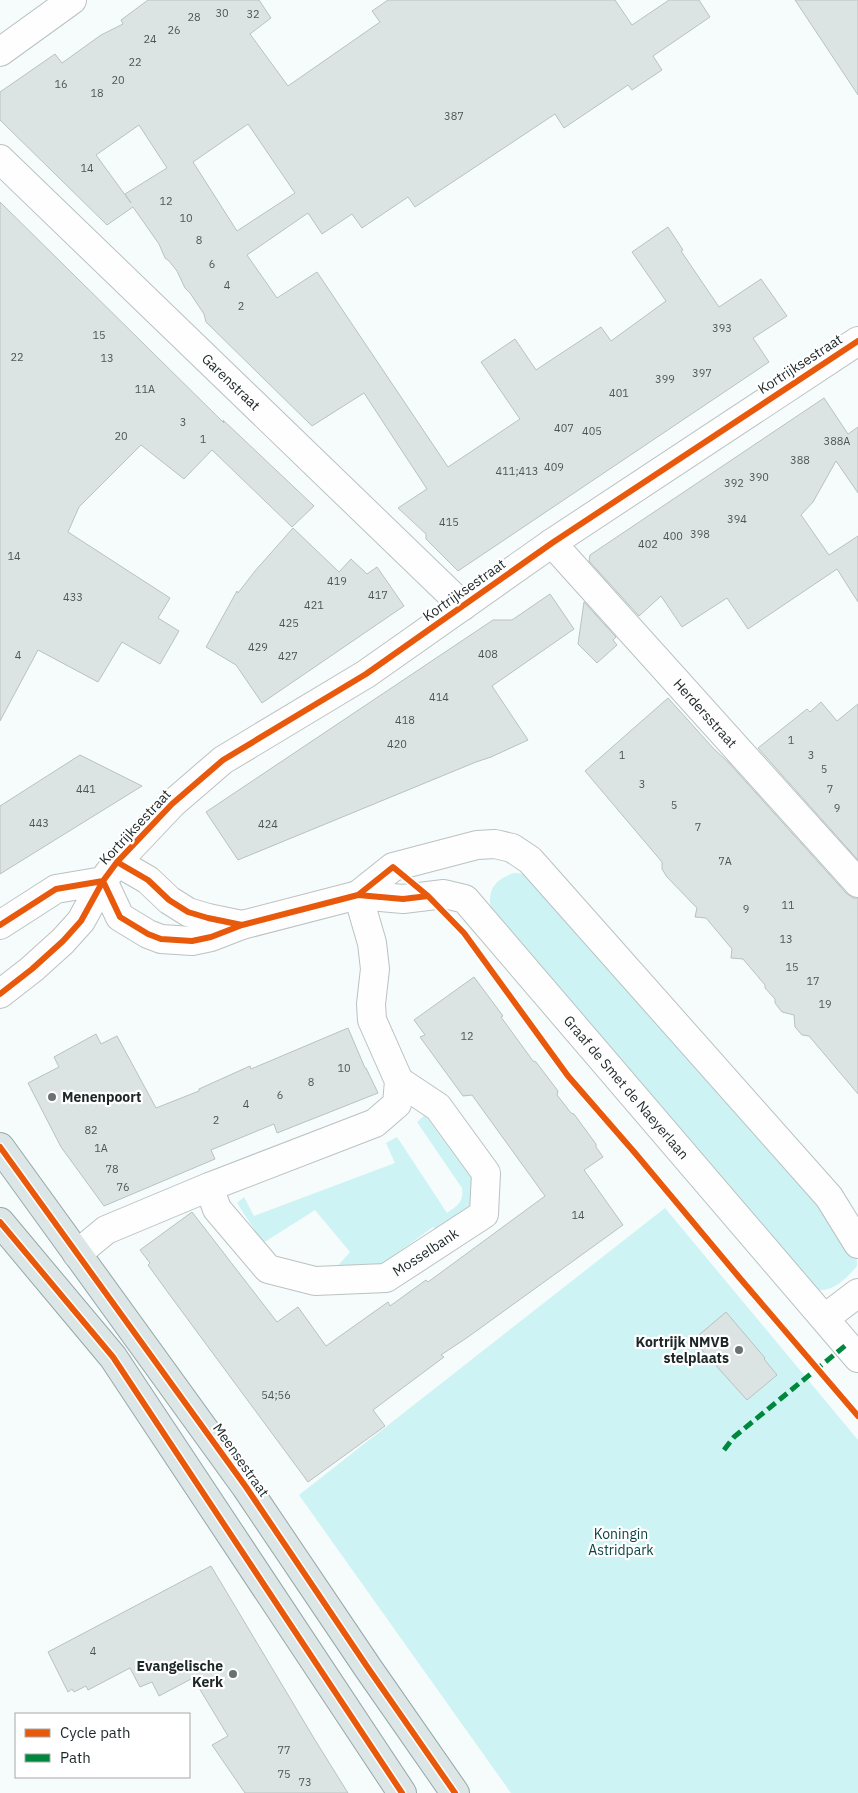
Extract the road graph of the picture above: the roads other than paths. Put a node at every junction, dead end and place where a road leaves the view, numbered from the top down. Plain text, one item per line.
1 (72, 0) edge
2 (0, 52) edge
3 (0, 159) edge
4 (858, 341) edge
5 (552, 543) junction
6 (463, 606) junction
7 (110, 871) junction
8 (858, 883) edge
9 (358, 895) junction
10 (0, 925) edge
11 (242, 925) junction
12 (0, 994) edge
13 (399, 1081) junction
14 (0, 1147) edge
15 (209, 1187) junction
16 (0, 1222) edge
17 (858, 1244) edge
18 (77, 1254) junction
19 (858, 1293) edge
20 (825, 1318) junction
21 (858, 1358) edge
22 (402, 1793) edge
23 (456, 1793) edge

1 - 2 street
3 - 6 street, Garenstraat
4 - 5 street, Kortrijksestraat
5 - 6 street, Kortrijksestraat
5 - 8 street, Herdersstraat
6 - 7 street, Kortrijksestraat
7 - 10 street, Kortrijksestraat
7 - 11 street, Graaf de Smet de Naeyerlaan
7 - 11 street, Graaf de Smet de Naeyerlaan
7 - 12 street, Kortrijksestraat
9 - 11 street, Graaf de Smet de Naeyerlaan
9 - 13 street
9 - 17 street, Graaf de Smet de Naeyerlaan
9 - 20 street, Graaf de Smet de Naeyerlaan
13 - 15 street
13 - 15 street, Mosselbank
14 - 18 main road, Meensestraat
15 - 18 street
16 - 22 main road
18 - 23 main road, Meensestraat
19 - 20 street
20 - 21 street, Graaf de Smet de Naeyerlaan

